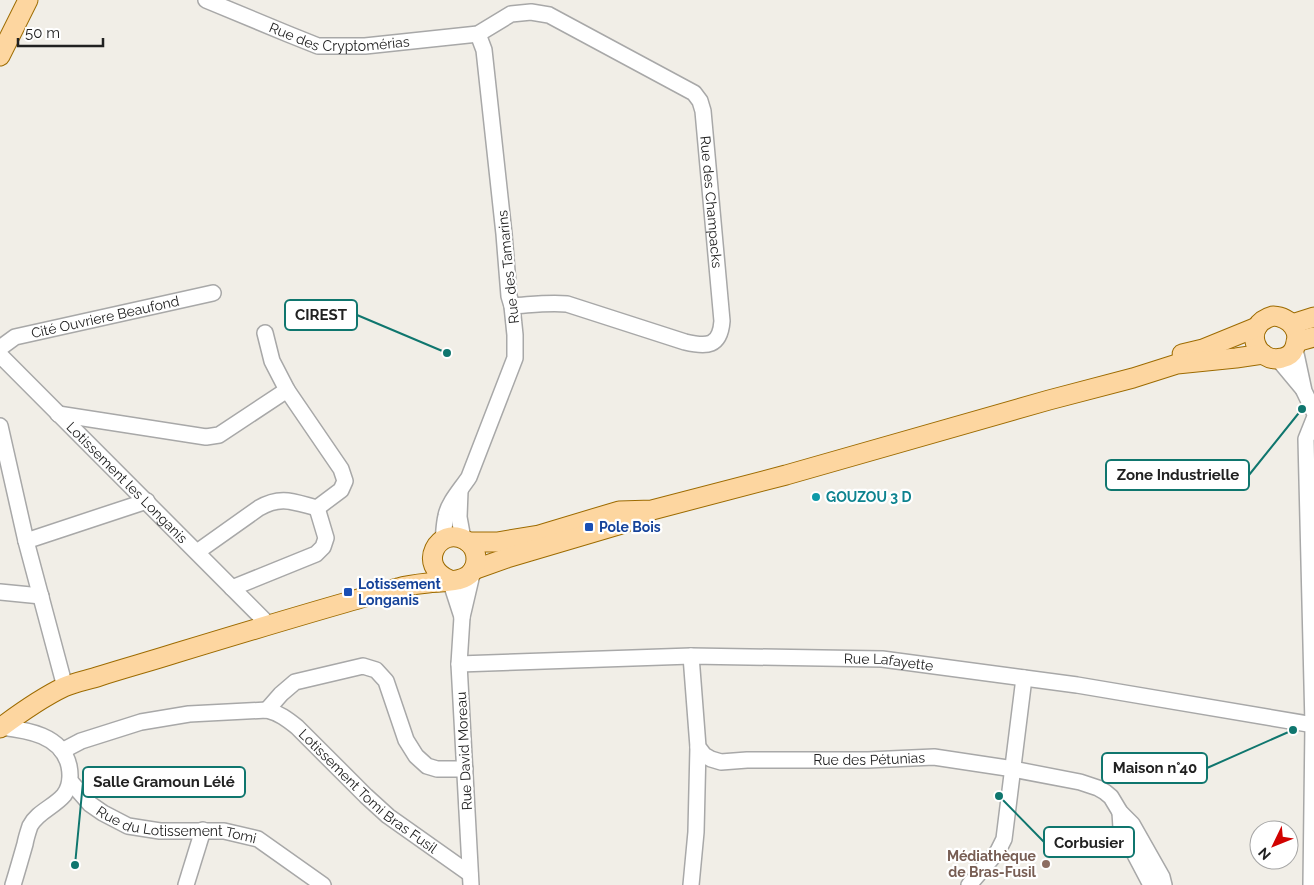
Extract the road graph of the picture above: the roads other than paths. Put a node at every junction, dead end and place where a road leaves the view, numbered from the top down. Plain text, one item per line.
1 (28, 0) edge
2 (206, 0) edge
3 (478, 34) junction
4 (0, 56) edge
5 (213, 293) dead end
6 (512, 306) junction
7 (1314, 318) edge
8 (1292, 324) junction
9 (1256, 327) junction
10 (265, 333) dead end
11 (1302, 343) edge
12 (0, 348) edge
13 (0, 355) edge
14 (1271, 356) junction
15 (287, 390) junction
16 (1304, 392) junction
17 (1049, 400) junction
18 (1314, 412) edge
19 (58, 414) junction
20 (1314, 419) edge
21 (0, 426) edge
22 (460, 491) junction
23 (147, 501) junction
24 (317, 508) junction
25 (652, 510) junction
26 (442, 540) junction
27 (466, 540) junction
28 (26, 541) junction
29 (197, 552) junction
30 (432, 557) junction
31 (473, 570) junction
32 (450, 580) junction
33 (399, 587) junction
34 (232, 588) junction
35 (0, 592) edge
36 (41, 596) junction
37 (462, 617) junction
38 (269, 625) junction
39 (691, 656) junction
40 (459, 664) junction
41 (1024, 678) junction
42 (65, 687) junction
43 (267, 710) junction
44 (0, 725) edge
45 (1314, 725) edge
46 (698, 746) junction
47 (62, 751) junction
48 (465, 769) junction
49 (1013, 769) junction
50 (70, 781) junction
51 (1120, 812) junction
52 (203, 830) junction
53 (471, 879) edge
54 (13, 885) edge
55 (186, 885) edge
56 (323, 885) edge
57 (691, 885) edge
58 (969, 885) edge
59 (1151, 885) edge
60 (1164, 885) edge
61 (1311, 885) edge

1 - 4 main road
2 - 3 street, Rue des Cryptomérias
3 - 6 street, Rue des Tamarins
3 - 6 street, Rue des Champacks
5 - 12 street, Cité Ouvriere Beaufond
6 - 22 street, Rue des Tamarins
7 - 8 main road
8 - 9 main road
8 - 11 main road
9 - 14 main road
9 - 17 main road
10 - 15 street
11 - 14 main road
11 - 16 street
13 - 19 street, Lotissement les Longanis
14 - 16 street
14 - 17 main road
15 - 19 street, Lotissement les Longanis
15 - 24 street
16 - 18 street
17 - 25 main road
19 - 23 street, Lotissement les Longanis
20 - 45 street
21 - 28 street
22 - 26 street, Rue des Tamarins
22 - 27 street
23 - 28 street
23 - 29 street, Lotissement les Longanis
24 - 29 street, Lotissement les Longanis
24 - 34 street
25 - 27 main road
25 - 31 main road
26 - 27 main road
26 - 30 main road
27 - 31 main road
28 - 36 street
29 - 34 street, Lotissement les Longanis
30 - 32 main road
30 - 33 main road
31 - 32 main road
31 - 37 street, Rue David Moreau
32 - 33 main road
32 - 37 street, Rue David Moreau
33 - 38 main road
34 - 38 street, Lotissement les Longanis
35 - 36 street
36 - 42 street
37 - 40 street, Rue David Moreau
38 - 42 main road
39 - 40 street, Rue Lafayette
39 - 41 street, Rue Lafayette
39 - 46 street
40 - 48 street, Rue David Moreau
41 - 45 street, Rue Lafayette
41 - 49 street
42 - 44 main road
43 - 47 street, Lotissement Tomi Bras Fusil
43 - 48 street
43 - 53 street, Lotissement Tomi Bras Fusil
44 - 47 street
45 - 61 street
46 - 49 street, Rue des Pétunias
46 - 57 street
47 - 50 street
48 - 53 street, Rue David Moreau
49 - 51 street, Rue des Pétunias
49 - 58 street
50 - 52 street, Rue du Lotissement Tomi
50 - 54 street
51 - 59 street, Rue des Pétunias
51 - 60 street, Rue des Pétunias
52 - 55 street
52 - 56 street, Rue du Lotissement Tomi

